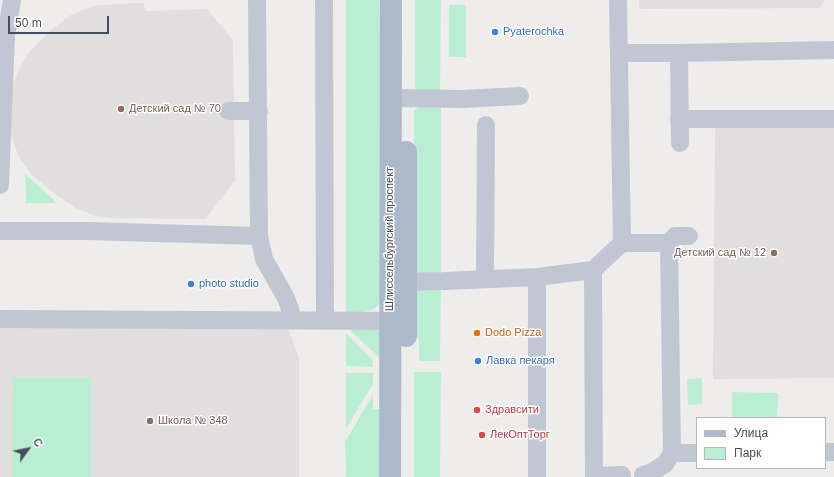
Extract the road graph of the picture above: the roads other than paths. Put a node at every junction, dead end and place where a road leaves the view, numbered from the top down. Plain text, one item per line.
1 (12, 0) edge
2 (257, 0) edge
3 (324, 0) edge
4 (391, 0) edge
5 (406, 0) edge
6 (618, 0) edge
7 (834, 50) edge
8 (619, 53) junction
9 (679, 53) junction
10 (520, 96) dead end
11 (398, 98) junction
12 (228, 111) dead end
13 (258, 111) junction
14 (679, 119) junction
15 (834, 119) edge
16 (486, 125) dead end
17 (680, 143) dead end
18 (0, 185) edge
19 (0, 231) edge
20 (259, 236) junction
21 (689, 236) dead end
22 (622, 243) junction
23 (668, 243) junction
24 (594, 270) junction
25 (537, 277) junction
26 (485, 279) junction
27 (398, 282) junction
28 (0, 319) edge
29 (292, 319) junction
30 (324, 319) junction
31 (398, 320) junction
32 (672, 453) junction
33 (696, 453) edge
34 (622, 475) dead end
35 (643, 475) dead end
36 (594, 476) edge
37 (390, 477) edge
38 (405, 477) edge
39 (537, 477) edge

1 - 18 lane
2 - 13 lane
3 - 30 lane
4 - 11 main road, Шлиссельбургский проспект
5 - 11 main road, Шлиссельбургский проспект
6 - 8 lane
7 - 9 lane
8 - 9 lane
8 - 22 lane
9 - 14 lane
10 - 11 lane
11 - 27 main road, Шлиссельбургский проспект
12 - 13 lane
13 - 20 lane
14 - 15 lane
14 - 17 lane
16 - 26 lane
19 - 20 lane
20 - 29 lane
21 - 23 lane
22 - 23 lane
22 - 24 lane
23 - 32 lane
24 - 25 lane
24 - 36 lane
25 - 26 lane
25 - 39 lane
26 - 27 lane
27 - 31 main road, Шлиссельбургский проспект
28 - 29 lane
29 - 30 lane
30 - 31 lane
31 - 37 main road, Шлиссельбургский проспект
31 - 38 main road, Шлиссельбургский проспект
32 - 33 lane
32 - 35 lane
34 - 36 lane

